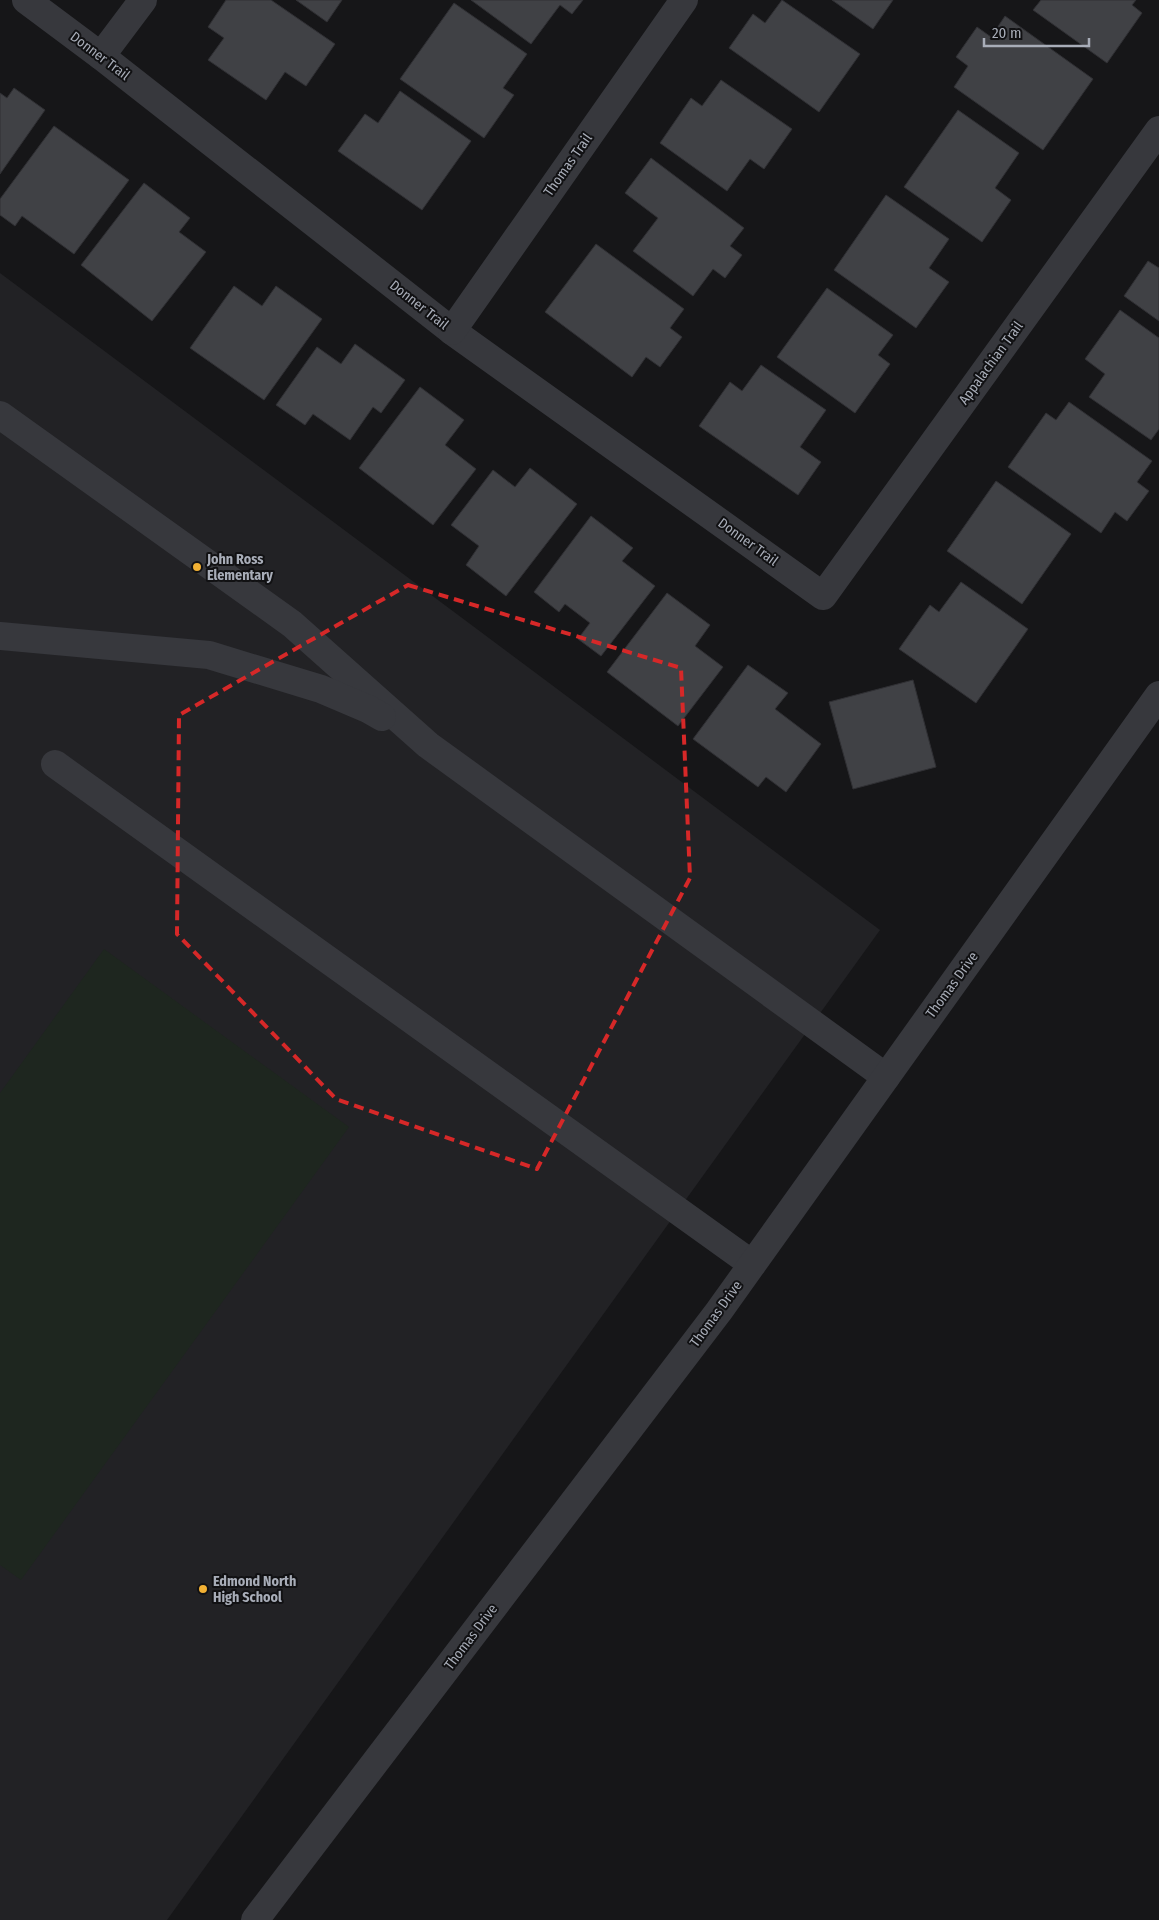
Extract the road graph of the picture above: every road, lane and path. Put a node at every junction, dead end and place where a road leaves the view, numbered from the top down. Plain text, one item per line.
1 (26, 0) edge
2 (143, 0) edge
3 (684, 0) edge
4 (102, 56) junction
5 (1159, 130) edge
6 (452, 331) junction
7 (0, 415) edge
8 (824, 596) joint
9 (0, 636) edge
10 (1159, 695) edge
11 (428, 745) junction
12 (55, 764) dead end
13 (886, 1077) junction
14 (752, 1264) junction
15 (255, 1920) edge

1 - 4 street, Donner Trail
2 - 4 street
3 - 6 street, Thomas Trail
4 - 6 street, Donner Trail
5 - 8 street, Appalachian Trail
6 - 8 street, Donner Trail
7 - 11 street
9 - 11 street
10 - 13 street, Thomas Drive
11 - 13 street
12 - 14 street
13 - 14 street, Thomas Drive
14 - 15 street, Thomas Drive

